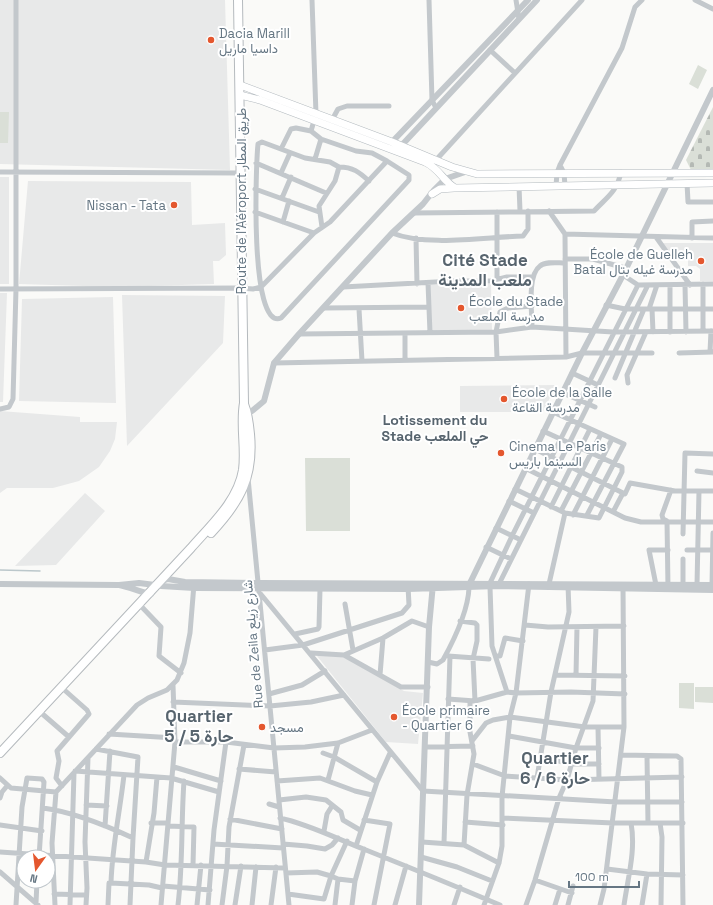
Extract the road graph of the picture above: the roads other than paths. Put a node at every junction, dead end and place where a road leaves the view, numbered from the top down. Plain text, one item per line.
1 (16, 0) edge
2 (238, 0) edge
3 (312, 0) edge
4 (429, 0) edge
5 (516, 0) edge
6 (528, 0) edge
7 (537, 0) edge
8 (582, 0) edge
9 (642, 0) edge
10 (695, 0) edge
11 (713, 9) edge
12 (517, 11) junction
13 (520, 19) junction
14 (490, 50) junction
15 (515, 73) junction
16 (240, 85) junction
17 (713, 90) edge
18 (240, 95) junction
19 (432, 100) junction
20 (389, 106) dead end
21 (436, 108) junction
22 (316, 117) junction
23 (332, 120) junction
24 (310, 132) junction
25 (321, 139) junction
26 (392, 142) junction
27 (400, 146) junction
28 (280, 149) junction
29 (392, 150) junction
30 (290, 153) junction
31 (315, 159) junction
32 (436, 160) junction
33 (387, 161) junction
34 (256, 163) junction
35 (339, 167) junction
36 (0, 172) edge
37 (16, 172) junction
38 (465, 172) junction
39 (621, 172) junction
40 (672, 172) junction
41 (281, 173) junction
42 (561, 173) junction
43 (713, 173) edge
44 (241, 174) junction
45 (291, 177) junction
46 (445, 179) junction
47 (369, 181) junction
48 (667, 183) junction
49 (687, 183) junction
50 (713, 183) edge
51 (618, 184) junction
52 (519, 186) junction
53 (556, 186) junction
54 (565, 186) junction
55 (455, 188) junction
56 (255, 189) junction
57 (326, 193) junction
58 (432, 194) junction
59 (282, 198) junction
60 (289, 201) junction
61 (713, 202) edge
62 (520, 211) junction
63 (528, 211) junction
64 (549, 211) junction
65 (255, 212) junction
66 (319, 212) junction
67 (497, 212) junction
68 (413, 213) junction
69 (713, 221) edge
70 (282, 222) junction
71 (322, 227) junction
72 (392, 233) junction
73 (314, 234) junction
74 (565, 234) junction
75 (641, 235) junction
76 (497, 237) junction
77 (656, 237) junction
78 (416, 238) junction
79 (692, 238) junction
80 (713, 238) edge
81 (564, 261) junction
82 (625, 268) junction
83 (623, 275) junction
84 (533, 277) junction
85 (497, 280) junction
86 (428, 283) junction
87 (417, 284) junction
88 (703, 284) junction
89 (713, 284) edge
90 (638, 285) junction
91 (648, 285) junction
92 (657, 285) junction
93 (670, 285) junction
94 (688, 285) junction
95 (261, 287) junction
96 (343, 287) junction
97 (241, 288) junction
98 (0, 289) edge
99 (16, 289) junction
100 (606, 305) junction
101 (532, 306) junction
102 (429, 307) junction
103 (324, 308) junction
104 (359, 309) junction
105 (625, 309) junction
106 (636, 309) junction
107 (648, 309) junction
108 (669, 309) junction
109 (685, 309) junction
110 (704, 309) junction
111 (713, 309) edge
112 (532, 327) junction
113 (565, 328) junction
114 (593, 330) junction
115 (704, 331) junction
116 (712, 331) edge
117 (360, 332) junction
118 (496, 332) junction
119 (614, 332) junction
120 (625, 332) junction
121 (635, 332) junction
122 (646, 332) junction
123 (653, 332) junction
124 (670, 332) junction
125 (686, 332) junction
126 (405, 333) junction
127 (430, 333) junction
128 (299, 334) junction
129 (712, 352) edge
130 (582, 353) junction
131 (652, 353) dead end
132 (679, 353) dead end
133 (602, 354) junction
134 (613, 354) junction
135 (625, 354) junction
136 (636, 354) junction
137 (566, 357) junction
138 (497, 358) junction
139 (405, 360) junction
140 (362, 361) junction
141 (274, 363) junction
142 (572, 373) junction
143 (615, 378) dead end
144 (589, 381) junction
145 (628, 382) dead end
146 (598, 385) junction
147 (563, 393) junction
148 (579, 399) junction
149 (588, 404) junction
150 (595, 407) dead end
151 (0, 409) edge
152 (553, 412) junction
153 (245, 413) junction
154 (570, 420) junction
155 (579, 424) junction
156 (590, 429) junction
157 (543, 431) junction
158 (601, 434) junction
159 (560, 438) junction
160 (612, 439) junction
161 (570, 443) junction
162 (581, 448) junction
163 (535, 449) junction
164 (591, 453) junction
165 (713, 454) edge
166 (551, 457) junction
167 (602, 458) junction
168 (560, 462) junction
169 (613, 463) junction
170 (571, 467) junction
171 (525, 468) junction
172 (697, 471) dead end
173 (582, 472) junction
174 (713, 472) edge
175 (245, 474) junction
176 (542, 477) junction
177 (592, 477) junction
178 (550, 481) junction
179 (603, 483) junction
180 (561, 486) junction
181 (614, 488) junction
182 (515, 489) junction
183 (671, 490) junction
184 (684, 491) junction
185 (699, 491) junction
186 (713, 491) edge
187 (572, 492) junction
188 (623, 493) junction
189 (532, 497) junction
190 (582, 497) junction
191 (509, 501) junction
192 (540, 502) junction
193 (593, 503) junction
194 (551, 507) junction
195 (605, 508) junction
196 (525, 509) junction
197 (563, 512) junction
198 (613, 512) junction
199 (534, 513) junction
200 (573, 515) junction
201 (587, 515) junction
202 (667, 521) junction
203 (683, 521) junction
204 (698, 521) junction
205 (713, 522) edge
206 (496, 528) junction
207 (713, 533) edge
208 (683, 534) dead end
209 (512, 536) junction
210 (521, 540) junction
211 (486, 547) junction
212 (668, 550) junction
213 (687, 550) dead end
214 (698, 550) junction
215 (712, 550) edge
216 (502, 555) junction
217 (512, 559) junction
218 (683, 559) dead end
219 (168, 578) junction
220 (0, 584) edge
221 (119, 584) junction
222 (549, 584) junction
223 (194, 585) junction
224 (469, 585) junction
225 (490, 585) junction
226 (499, 585) junction
227 (529, 585) junction
228 (656, 585) junction
229 (683, 585) junction
230 (697, 585) junction
231 (333, 586) junction
232 (408, 586) junction
233 (433, 586) junction
234 (568, 586) junction
235 (623, 587) junction
236 (668, 587) junction
237 (712, 587) edge
238 (155, 588) junction
239 (259, 588) junction
240 (320, 589) junction
241 (346, 604) dead end
242 (140, 605) junction
243 (460, 621) junction
244 (526, 624) junction
245 (624, 626) junction
246 (429, 627) junction
247 (566, 627) junction
248 (596, 627) junction
249 (577, 628) junction
250 (349, 630) junction
251 (295, 634) junction
252 (383, 638) junction
253 (523, 642) junction
254 (303, 645) junction
255 (265, 650) junction
256 (353, 650) junction
257 (310, 653) junction
258 (344, 655) junction
259 (448, 656) junction
260 (496, 656) junction
261 (473, 658) junction
262 (489, 659) dead end
263 (428, 662) junction
264 (325, 671) junction
265 (180, 673) junction
266 (380, 675) junction
267 (555, 675) junction
268 (576, 675) junction
269 (595, 676) junction
270 (625, 676) junction
271 (173, 685) junction
272 (428, 687) junction
273 (63, 688) junction
274 (507, 692) junction
275 (552, 692) junction
276 (594, 692) junction
277 (516, 693) junction
278 (269, 694) junction
279 (625, 694) junction
280 (344, 695) junction
281 (448, 700) junction
282 (173, 702) junction
283 (473, 702) junction
284 (270, 706) junction
285 (41, 712) junction
286 (510, 717) junction
287 (546, 722) junction
288 (585, 727) junction
289 (598, 727) junction
290 (624, 727) junction
291 (372, 730) junction
292 (109, 734) junction
293 (509, 736) junction
294 (69, 738) junction
295 (175, 740) junction
296 (226, 742) junction
297 (543, 742) junction
298 (338, 743) junction
299 (472, 744) junction
300 (244, 745) junction
301 (425, 747) junction
302 (96, 748) junction
303 (274, 748) junction
304 (447, 748) junction
305 (576, 748) junction
306 (599, 748) junction
307 (110, 751) junction
308 (0, 753) edge
309 (323, 753) dead end
310 (390, 754) junction
311 (622, 755) junction
312 (647, 756) junction
313 (334, 757) junction
314 (540, 757) junction
315 (0, 758) edge
316 (88, 758) junction
317 (473, 764) junction
318 (572, 764) junction
319 (599, 764) junction
320 (174, 767) junction
321 (239, 769) junction
322 (75, 772) junction
323 (87, 772) junction
324 (276, 772) junction
325 (109, 774) junction
326 (124, 775) junction
327 (137, 776) junction
328 (505, 776) junction
329 (157, 777) junction
330 (682, 777) junction
331 (0, 778) edge
332 (171, 778) junction
333 (537, 778) junction
334 (648, 778) junction
335 (599, 779) junction
336 (328, 780) junction
337 (568, 780) junction
338 (618, 780) junction
339 (184, 781) junction
340 (221, 781) junction
341 (277, 781) junction
342 (377, 782) junction
343 (7, 786) junction
344 (62, 786) junction
345 (24, 790) junction
346 (423, 791) junction
347 (44, 792) junction
348 (56, 792) junction
349 (219, 792) junction
350 (446, 793) junction
351 (372, 795) junction
352 (467, 795) junction
353 (502, 797) junction
354 (0, 798) edge
355 (559, 798) junction
356 (279, 800) junction
357 (616, 802) junction
358 (649, 802) junction
359 (682, 802) junction
360 (269, 804) dead end
361 (86, 805) junction
362 (107, 806) junction
363 (279, 806) junction
364 (332, 806) junction
365 (43, 808) junction
366 (55, 809) junction
367 (72, 815) junction
368 (280, 818) junction
369 (503, 818) junction
370 (85, 819) junction
371 (230, 819) junction
372 (364, 820) junction
373 (553, 820) junction
374 (465, 822) junction
375 (631, 822) junction
376 (152, 823) junction
377 (614, 823) junction
378 (648, 823) junction
379 (683, 823) junction
380 (168, 824) junction
381 (660, 824) junction
382 (0, 825) edge
383 (503, 825) junction
384 (105, 826) junction
385 (182, 826) junction
386 (21, 829) junction
387 (282, 829) junction
388 (360, 830) junction
389 (42, 831) junction
390 (118, 831) junction
391 (324, 831) junction
392 (133, 838) junction
393 (338, 838) junction
394 (347, 841) junction
395 (422, 842) junction
396 (444, 843) junction
397 (213, 844) junction
398 (464, 844) junction
399 (227, 846) junction
400 (283, 846) junction
401 (356, 846) junction
402 (20, 849) edge
403 (40, 849) edge
404 (52, 849) edge
405 (364, 850) junction
406 (0, 852) edge
407 (16, 854) edge
408 (56, 857) edge
409 (384, 857) junction
410 (421, 857) junction
411 (71, 858) junction
412 (85, 858) junction
413 (112, 860) junction
414 (132, 861) junction
415 (146, 862) junction
416 (498, 863) junction
417 (165, 865) junction
418 (182, 865) junction
419 (193, 865) junction
420 (201, 865) junction
421 (212, 865) junction
422 (227, 866) junction
423 (241, 866) junction
424 (256, 866) junction
425 (406, 866) junction
426 (276, 867) junction
427 (607, 869) junction
428 (285, 870) junction
429 (421, 871) junction
430 (0, 872) edge
431 (629, 872) junction
432 (647, 874) junction
433 (660, 874) junction
434 (683, 875) junction
435 (332, 876) junction
436 (338, 879) junction
437 (536, 880) junction
438 (355, 881) junction
439 (492, 881) junction
440 (111, 883) junction
441 (16, 884) edge
442 (132, 884) junction
443 (573, 886) dead end
444 (162, 887) junction
445 (180, 887) junction
446 (460, 887) junction
447 (17, 889) edge
448 (21, 889) edge
449 (37, 889) edge
450 (54, 889) edge
451 (199, 889) junction
452 (560, 889) junction
453 (210, 890) junction
454 (572, 893) junction
455 (54, 894) junction
456 (86, 894) junction
457 (288, 894) junction
458 (70, 895) junction
459 (487, 899) junction
460 (37, 904) edge
461 (456, 904) edge
462 (16, 905) edge
463 (54, 905) edge
464 (70, 905) edge
465 (86, 905) edge
466 (108, 905) edge
467 (130, 905) edge
468 (161, 905) edge
469 (178, 905) edge
470 (197, 905) edge
471 (208, 905) edge
472 (222, 905) edge
473 (235, 905) edge
474 (252, 905) edge
475 (271, 905) edge
476 (289, 905) edge
477 (335, 905) edge
478 (352, 905) edge
479 (374, 905) edge
480 (395, 905) edge
481 (419, 905) edge
482 (484, 905) edge
483 (499, 905) edge
484 (526, 905) edge
485 (555, 905) edge
486 (568, 905) edge
487 (600, 905) edge
488 (624, 905) edge
489 (642, 905) edge
490 (661, 905) edge
491 (683, 905) edge

1 - 37 street
2 - 16 main road, Route de l'Aéroport طريق المطار
3 - 22 street
4 - 19 street
5 - 12 street
6 - 12 street
7 - 13 street
8 - 15 street
9 - 42 street
10 - 11 street
12 - 13 street
12 - 19 street
13 - 14 street
14 - 15 street
14 - 21 street
15 - 32 street
16 - 18 main road, Route de l'Aéroport طريق المطار
16 - 22 main road
17 - 40 street
18 - 22 main road
18 - 44 main road, Route de l'Aéroport طريق المطار
19 - 21 street
19 - 26 street
20 - 23 street
21 - 27 street
22 - 23 main road
22 - 24 street
22 - 29 main road
23 - 26 main road
24 - 25 street
24 - 28 street
25 - 31 street
25 - 33 street
26 - 27 main road
26 - 29 street
27 - 29 street
27 - 32 main road
28 - 30 street
28 - 34 street
29 - 46 main road
30 - 31 street
30 - 41 street
31 - 35 street
32 - 38 main road
33 - 47 street
33 - 95 street
34 - 41 street
34 - 56 street
35 - 47 street
35 - 57 street
36 - 37 street
37 - 44 street
37 - 99 street
38 - 42 main road
38 - 46 street
39 - 40 main road
39 - 42 main road
39 - 51 street
40 - 43 main road
40 - 48 street
41 - 45 street
42 - 53 street
42 - 54 street
44 - 97 main road, Route de l'Aéroport طريق المطار
45 - 57 street
45 - 59 street
46 - 55 main road
46 - 58 street
47 - 71 street
48 - 49 main road
48 - 51 main road
48 - 75 street
49 - 50 main road
49 - 61 street
51 - 54 main road
51 - 64 street
52 - 53 main road
52 - 55 main road
52 - 62 street
53 - 54 main road
55 - 58 main road
56 - 59 street
56 - 65 street
57 - 66 street
58 - 68 street
59 - 60 street
60 - 66 street
60 - 70 street
62 - 63 street
62 - 67 street
63 - 64 street
63 - 76 street
64 - 74 street
65 - 70 street
65 - 95 street
66 - 71 street
67 - 68 street
67 - 76 street
68 - 72 street
69 - 79 street
70 - 73 street
71 - 73 street
72 - 78 street
72 - 96 street
73 - 95 street
74 - 75 street
74 - 81 street
75 - 77 street
75 - 82 street
76 - 78 street
76 - 85 street
77 - 79 street
77 - 94 street
78 - 87 street
79 - 80 street
81 - 82 street
81 - 84 street
81 - 113 street
82 - 83 street
83 - 90 street
83 - 100 street
84 - 85 street
84 - 101 street
85 - 86 street
86 - 87 street
86 - 102 street
87 - 96 street
88 - 89 street
88 - 94 street
88 - 110 street
90 - 91 street
90 - 105 street
91 - 92 street
91 - 106 street
92 - 93 street
92 - 107 street
93 - 94 street
93 - 108 street
94 - 109 street
95 - 97 street
96 - 103 street
97 - 99 street
97 - 153 main road, Route de l'Aéroport طريق المطار
98 - 99 street
99 - 151 street
100 - 105 street
100 - 114 street
101 - 112 street
101 - 118 street
102 - 104 street
102 - 127 street
103 - 104 street
103 - 128 street
104 - 117 street
105 - 106 street
105 - 119 street
106 - 107 street
106 - 120 street
107 - 108 street
107 - 121 street
107 - 123 street
108 - 109 street
108 - 124 street
109 - 110 street
109 - 125 street
110 - 111 street
110 - 115 street
112 - 113 street
112 - 118 street
113 - 114 street
113 - 137 street
114 - 119 street
114 - 130 street
115 - 116 street
115 - 125 street
116 - 129 street
117 - 126 street
117 - 128 street
117 - 140 street
118 - 127 street
118 - 138 street
119 - 120 street
119 - 133 street
120 - 121 street
120 - 134 street
121 - 122 street
121 - 135 street
122 - 123 street
122 - 136 street
123 - 124 street
124 - 125 street
126 - 127 street
126 - 139 street
128 - 141 street
129 - 132 street
130 - 133 street
130 - 137 street
130 - 142 street
131 - 136 street
133 - 134 street
133 - 144 street
134 - 135 street
134 - 146 street
135 - 136 street
135 - 143 street
136 - 145 street
137 - 138 street
138 - 139 street
139 - 140 street
140 - 141 street
141 - 153 street
142 - 144 street
142 - 147 street
144 - 146 street
144 - 148 street
146 - 149 street
147 - 148 street
147 - 152 street
148 - 149 street
148 - 154 street
149 - 150 street
149 - 155 street
152 - 154 street
152 - 157 street
153 - 175 main road, Route de l'Aéroport طريق المطار
154 - 155 street
154 - 159 street
155 - 156 street
155 - 161 street
156 - 158 street
156 - 162 street
157 - 159 street
157 - 163 street
158 - 160 street
158 - 164 street
159 - 161 street
159 - 166 street
160 - 167 street
160 - 169 street
161 - 162 street
161 - 168 street
162 - 164 street
162 - 170 street
163 - 166 street
163 - 171 street
164 - 167 street
164 - 173 street
165 - 184 street
166 - 168 street
166 - 176 street
167 - 169 street
167 - 177 street
168 - 170 street
168 - 178 street
169 - 179 street
169 - 181 street
170 - 173 street
170 - 180 street
171 - 176 street
171 - 182 street
172 - 174 street
173 - 177 street
173 - 187 street
175 - 219 main road
175 - 238 main road
175 - 239 street, Rue de Zeila شارع زيلع
176 - 178 street
176 - 189 street
177 - 179 street
177 - 190 street
178 - 180 street
178 - 192 street
179 - 181 street
179 - 193 street
180 - 187 street
180 - 194 street
181 - 188 street
181 - 195 street
182 - 189 street
182 - 191 street
183 - 184 street
183 - 188 street
183 - 202 street
184 - 185 street
184 - 203 street
185 - 186 street
185 - 204 street
187 - 190 street
187 - 197 street
188 - 198 street
189 - 192 street
189 - 196 street
190 - 193 street
190 - 200 street
191 - 196 street
191 - 206 street
192 - 194 street
192 - 199 street
193 - 195 street
193 - 201 street
194 - 197 street
195 - 198 street
195 - 201 street
196 - 199 street
196 - 209 street
197 - 200 street
197 - 222 street
198 - 202 street
199 - 210 street
200 - 201 street
202 - 203 street
202 - 212 street
203 - 204 street
203 - 208 street
204 - 205 street
204 - 214 street
206 - 209 street
206 - 211 street
207 - 215 street
209 - 210 street
209 - 216 street
210 - 217 street
211 - 216 street
211 - 224 street
212 - 228 street
212 - 236 street
213 - 214 street
214 - 215 street
214 - 230 street
215 - 237 street
216 - 217 street
216 - 225 street
217 - 226 street
218 - 229 street
219 - 223 street
219 - 238 main road
220 - 221 street
221 - 238 street
221 - 238 street
222 - 227 street
222 - 234 street
223 - 238 street
223 - 239 street
223 - 265 street
224 - 225 street
224 - 233 street
224 - 243 street
225 - 226 street
225 - 260 street
226 - 227 street
227 - 234 street
227 - 244 street
228 - 235 street
228 - 236 street
229 - 230 street
229 - 236 street
230 - 237 street
231 - 232 street
231 - 239 street
231 - 240 street
232 - 233 street
232 - 250 street
233 - 246 street
234 - 235 street
234 - 247 street
235 - 236 street
235 - 245 street
236 - 237 street
238 - 242 main road
239 - 240 street
239 - 251 street
239 - 255 street, Rue de Zeila شارع زيلع
240 - 251 street
241 - 250 street
242 - 265 street
242 - 273 main road
243 - 259 street
243 - 261 street
244 - 247 street
244 - 253 street
245 - 248 street
245 - 270 street
246 - 252 street
246 - 263 street
247 - 249 street
247 - 267 street
248 - 249 street
248 - 269 street
249 - 268 street
250 - 254 street
250 - 256 street
251 - 254 street
252 - 256 street
252 - 266 street
253 - 260 street
253 - 277 street
254 - 255 street
254 - 257 street
255 - 278 street, Rue de Zeila شارع زيلع
256 - 258 street
257 - 258 street
257 - 264 street
258 - 266 street
259 - 261 street
259 - 263 street
259 - 281 street
260 - 274 street
261 - 262 street
261 - 283 street
263 - 272 street
264 - 278 street
264 - 280 street
265 - 271 street
266 - 272 street
267 - 268 street
267 - 275 street
268 - 269 street
269 - 270 street
269 - 276 street
270 - 279 street
271 - 282 street
271 - 292 street
272 - 301 street
273 - 285 main road
273 - 294 street
274 - 277 street
274 - 283 street
275 - 276 street
275 - 277 street
275 - 287 street
276 - 279 street
276 - 288 street
277 - 286 street
278 - 284 street, Rue de Zeila شارع زيلع
279 - 290 street
280 - 284 street
280 - 291 street
281 - 283 street
281 - 304 street
282 - 284 street
282 - 295 street
283 - 299 street
284 - 303 street, Rue de Zeila شارع زيلع
285 - 294 street
285 - 308 main road
285 - 315 main road
286 - 287 street
286 - 293 street
286 - 299 street
287 - 288 street
287 - 297 street
288 - 289 street
288 - 305 street
289 - 290 street
289 - 306 street
290 - 311 street
291 - 298 street
291 - 310 street
292 - 295 street
292 - 302 street
293 - 297 street
293 - 328 street
294 - 344 street
295 - 296 street
295 - 320 street
296 - 300 street
296 - 340 street
297 - 305 street
297 - 314 street
298 - 303 street
298 - 313 street
299 - 304 street
299 - 317 street
300 - 303 street
300 - 321 street
301 - 304 street
301 - 346 street
302 - 307 street
302 - 316 street
303 - 324 street, Rue de Zeila شارع زيلع
304 - 350 street
305 - 306 street
305 - 318 street
306 - 319 street
307 - 325 street
307 - 327 street
309 - 313 street
310 - 342 street
310 - 346 street
311 - 312 street
311 - 338 street
312 - 330 street
312 - 334 street
313 - 336 street
313 - 342 street
314 - 318 street
314 - 333 street
316 - 322 street
316 - 323 street
317 - 328 street
317 - 352 street
318 - 319 street
318 - 337 street
319 - 335 street
320 - 332 street
320 - 340 street
321 - 324 street
321 - 371 street
322 - 323 street
322 - 344 street
322 - 367 street
323 - 325 street
323 - 361 street
324 - 341 street, Rue de Zeila شارع زيلع
325 - 326 street
325 - 362 street
326 - 327 street
326 - 390 street
327 - 329 street
327 - 392 street
328 - 333 street
328 - 353 street
329 - 332 street
329 - 376 street
330 - 334 street
330 - 359 street
331 - 343 street
332 - 339 street
332 - 380 street
333 - 337 street
334 - 338 street
334 - 358 street
335 - 337 street
335 - 338 street
336 - 341 street
336 - 351 street
337 - 355 street
338 - 357 street
339 - 349 street
339 - 385 street
340 - 349 street
341 - 356 street, Rue de Zeila شارع زيلع
342 - 351 street
343 - 345 street
343 - 354 street
344 - 348 street
345 - 347 street
345 - 347 street
345 - 386 street
346 - 350 street
346 - 395 street
347 - 348 street
347 - 365 street
348 - 366 street
349 - 397 street
350 - 352 street
350 - 396 street
351 - 372 street
352 - 353 street
352 - 374 street
353 - 355 street
353 - 369 street
355 - 357 street
355 - 373 street
356 - 363 street, Rue de Zeila شارع زيلع
356 - 364 street
357 - 358 street
357 - 377 street
358 - 359 street
358 - 378 street
359 - 379 street
360 - 363 street
361 - 362 street
361 - 370 street
362 - 384 street
363 - 368 street, Rue de Zeila شارع زيلع
364 - 388 street
364 - 391 street
365 - 366 street
365 - 389 street
366 - 367 street
366 - 404 street
367 - 370 street
367 - 411 street
368 - 387 street, Rue de Zeila شارع زيلع
368 - 391 street
369 - 373 street
369 - 383 street
370 - 384 street
370 - 412 street
371 - 387 street
371 - 399 street
372 - 388 street
372 - 409 street
373 - 377 street
373 - 437 street
374 - 383 street
374 - 398 street
375 - 377 street
375 - 378 street
375 - 431 street
376 - 380 street
376 - 415 street
377 - 427 street
378 - 381 street
379 - 381 street
379 - 434 street
380 - 385 street
380 - 417 street
381 - 433 street
382 - 386 street
383 - 416 street
384 - 390 street
385 - 418 street
385 - 419 street
386 - 389 street
386 - 402 street
387 - 400 street, Rue de Zeila شارع زيلع
388 - 401 street
389 - 403 street
390 - 392 street
390 - 413 street
391 - 393 street
392 - 414 street
393 - 394 street
393 - 400 street
394 - 401 street
394 - 435 street
395 - 396 street
395 - 410 street
396 - 398 street
397 - 399 street
397 - 421 street
398 - 416 street
399 - 400 street
399 - 422 street
400 - 428 street, Rue de Zeila شارع زيلع
401 - 405 street
405 - 409 street
405 - 438 street
406 - 407 street
408 - 411 street
409 - 425 street
409 - 479 street
410 - 429 street
410 - 439 street
411 - 412 street
411 - 458 street
412 - 413 street
412 - 456 street
413 - 414 street
413 - 440 street
414 - 415 street
414 - 442 street
415 - 417 street
416 - 439 street
417 - 418 street
417 - 444 street
418 - 419 street
418 - 445 street
419 - 420 street
420 - 421 street
420 - 451 street
421 - 422 street
421 - 453 street
422 - 423 street
422 - 472 street
423 - 424 street
423 - 473 street
424 - 426 street
424 - 474 street
425 - 429 street
425 - 480 street
426 - 428 street
426 - 475 street
427 - 431 street
427 - 487 street
428 - 435 street
428 - 457 street, Rue de Zeila شارع زيلع
429 - 446 street
429 - 481 street
430 - 441 street
431 - 432 street
431 - 488 street
432 - 433 street
432 - 489 street
433 - 434 street
433 - 490 street
434 - 491 street
435 - 436 street
435 - 457 street
436 - 438 street
436 - 477 street
437 - 452 street
437 - 484 street
438 - 478 street
439 - 459 street
440 - 442 street
440 - 466 street
442 - 444 street
442 - 467 street
443 - 454 street
444 - 445 street
444 - 468 street
445 - 451 street
445 - 469 street
446 - 459 street
446 - 461 street
447 - 462 street
448 - 460 street
449 - 460 street
450 - 455 street
451 - 453 street
451 - 470 street
452 - 454 street
452 - 485 street
453 - 471 street
454 - 486 street
455 - 458 street
455 - 463 street
456 - 458 street
456 - 465 street
457 - 476 street, Rue de Zeila شارع زيلع
458 - 464 street
459 - 482 street
459 - 483 street

